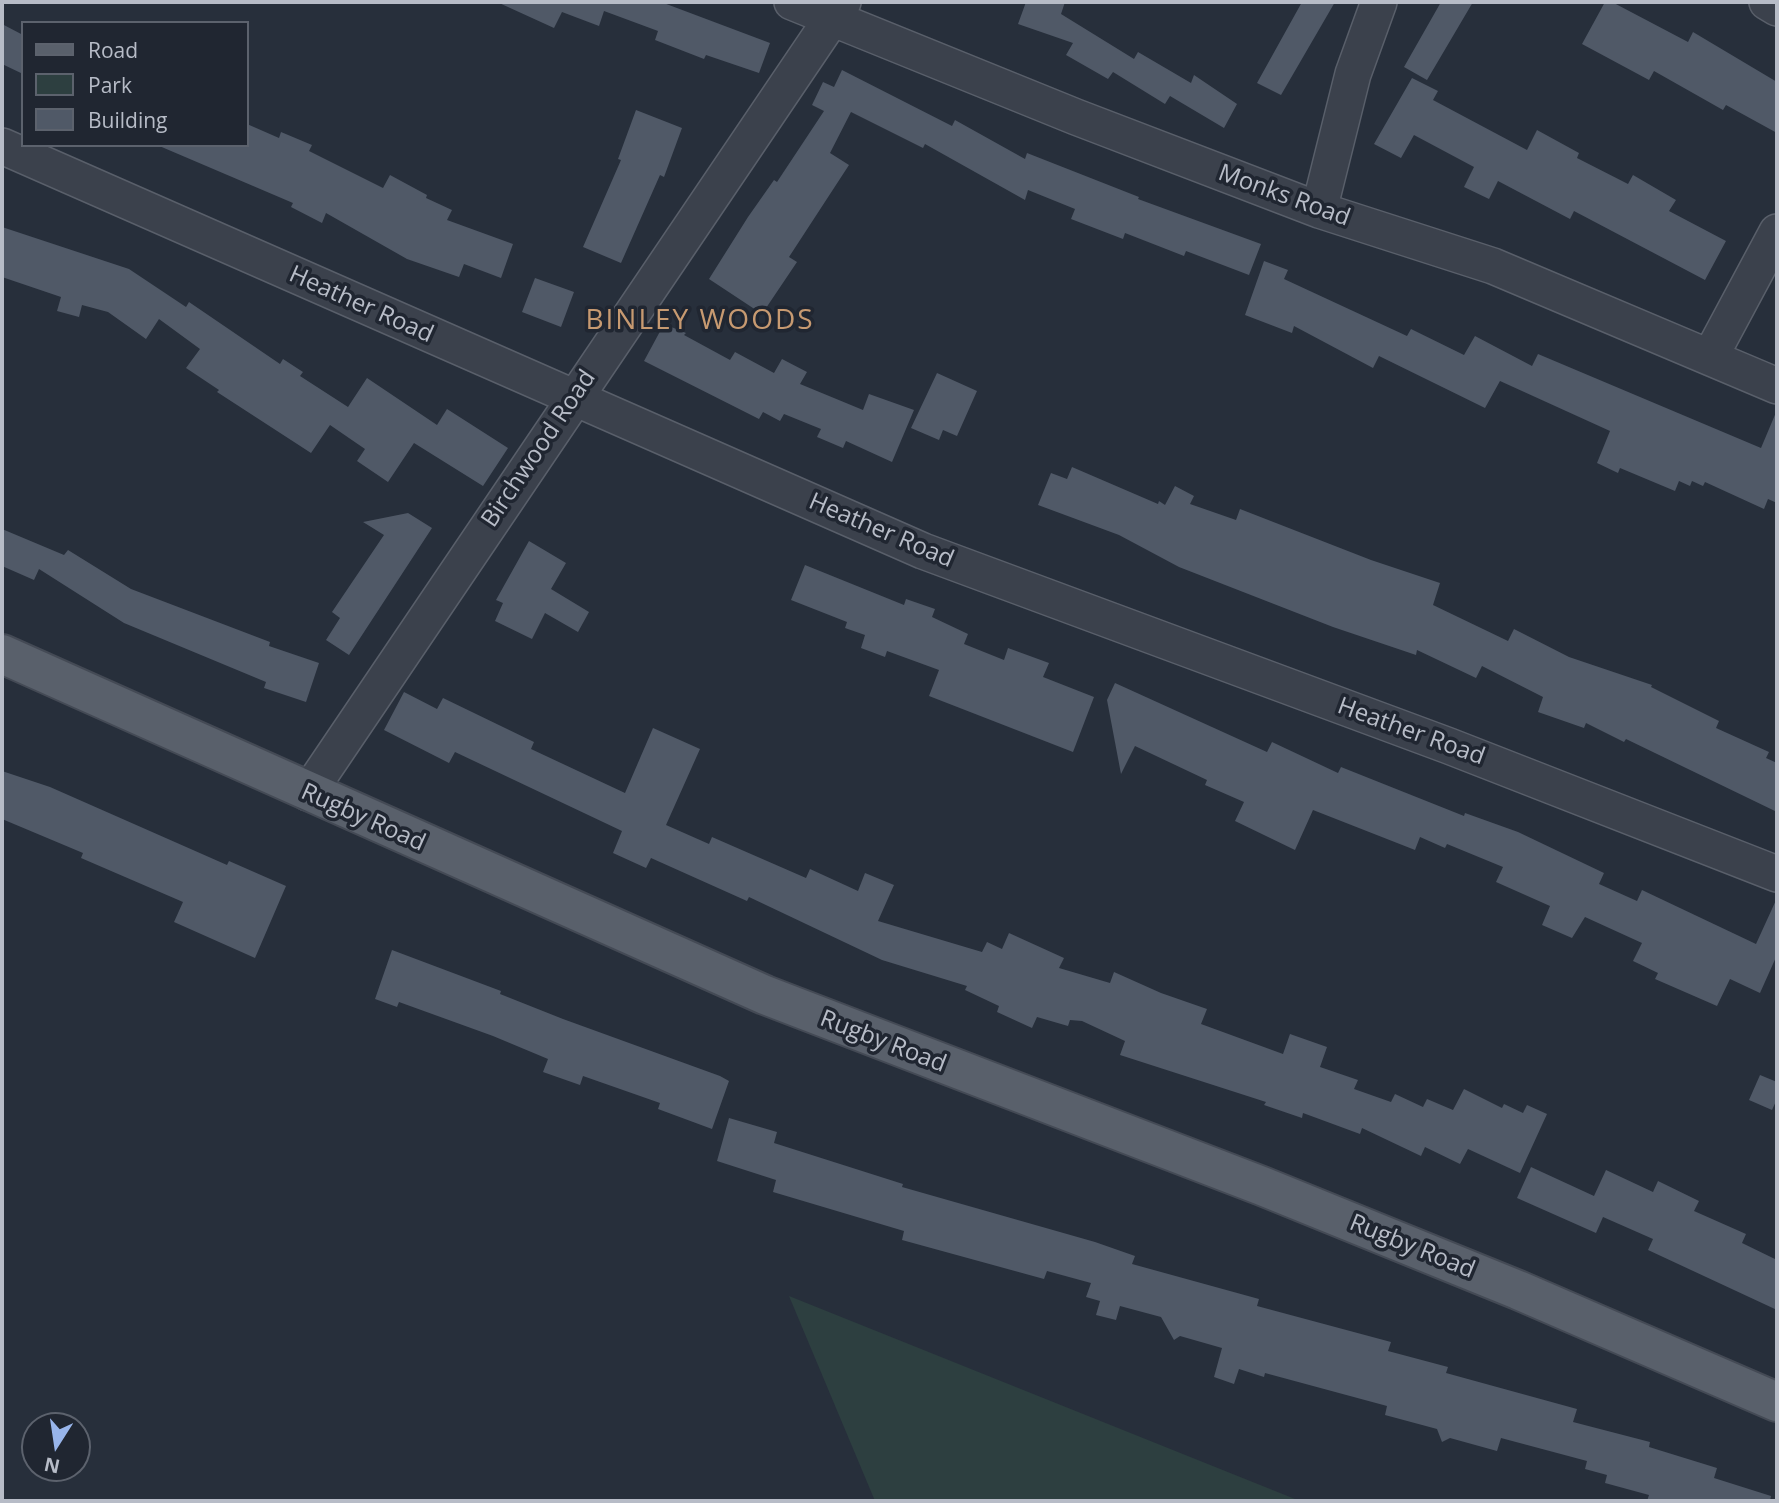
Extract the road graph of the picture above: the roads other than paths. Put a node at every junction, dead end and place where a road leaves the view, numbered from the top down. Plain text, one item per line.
1 (792, 2) edge
2 (1379, 2) edge
3 (1767, 2) edge
4 (1777, 8) edge
5 (838, 10) edge
6 (2, 146) edge
7 (1319, 210) junction
8 (1777, 232) edge
9 (1710, 357) junction
10 (1777, 386) edge
11 (572, 399) junction
12 (2, 654) edge
13 (308, 793) junction
14 (1777, 874) edge
15 (1777, 1402) edge

1 - 5 street, Monks Road
2 - 7 street
3 - 4 street
5 - 7 street, Monks Road
5 - 11 street, Birchwood Road
6 - 11 street, Heather Road
7 - 9 street, Monks Road
8 - 9 street
9 - 10 street, Monks Road
11 - 13 street, Birchwood Road
11 - 14 street, Heather Road
12 - 13 main road, Rugby Road
13 - 15 main road, Rugby Road

